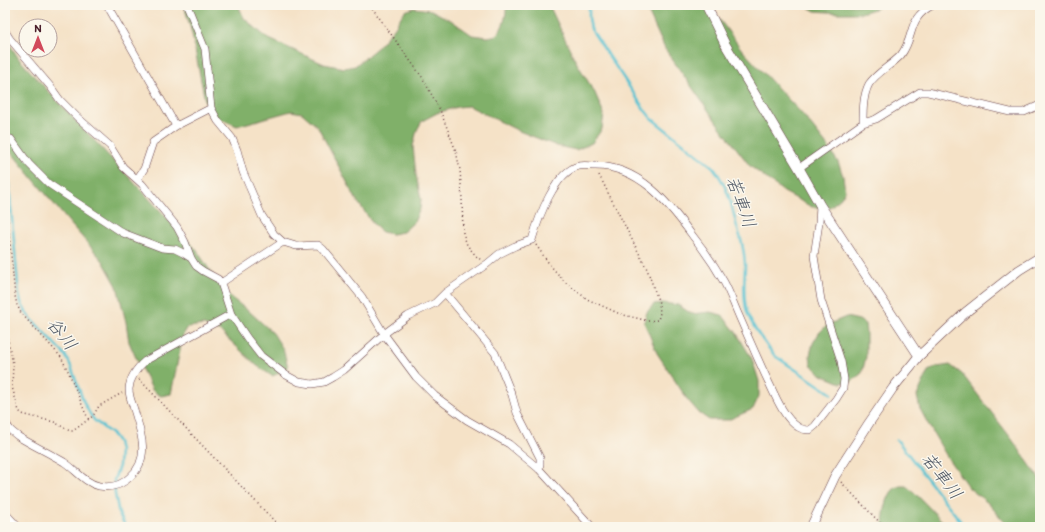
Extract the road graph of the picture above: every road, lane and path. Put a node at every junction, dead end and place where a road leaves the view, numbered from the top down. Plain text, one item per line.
1 (107, 5) edge
2 (187, 5) edge
3 (370, 5) edge
4 (706, 5) edge
5 (933, 5) edge
6 (5, 31) edge
7 (1040, 106) edge
8 (212, 108) junction
9 (5, 121) edge
10 (863, 123) junction
11 (176, 126) junction
12 (7, 138) edge
13 (594, 166) junction
14 (800, 168) junction
15 (137, 180) junction
16 (5, 193) edge
17 (820, 205) junction
18 (532, 240) junction
19 (283, 242) junction
20 (5, 245) edge
21 (10, 245) junction
22 (1040, 257) edge
23 (191, 258) junction
24 (487, 264) junction
25 (221, 283) junction
26 (445, 293) junction
27 (231, 314) junction
28 (5, 326) edge
29 (384, 334) junction
30 (919, 356) junction
31 (133, 374) junction
32 (129, 389) junction
33 (90, 419) junction
34 (5, 420) edge
35 (539, 469) junction
36 (835, 476) junction
37 (5, 513) edge
38 (18, 527) edge
39 (280, 527) edge
40 (592, 527) edge
41 (811, 527) edge
42 (884, 527) edge

1 - 11 street
2 - 8 street
3 - 24 path
4 - 14 street
5 - 10 street
6 - 15 street
7 - 10 street
8 - 11 street
8 - 19 street
9 - 12 path
10 - 14 street
11 - 15 street
12 - 23 street
13 - 17 street
13 - 18 street
13 - 18 path
14 - 17 street
15 - 23 street
16 - 21 path
17 - 30 street
18 - 24 street
19 - 25 street
19 - 29 street
20 - 21 path
21 - 33 path
22 - 30 street
23 - 25 street
24 - 26 street
25 - 27 street
26 - 29 street
26 - 35 street
27 - 29 street
27 - 31 street
28 - 33 path
29 - 35 street
30 - 36 street
31 - 32 street
31 - 39 path
32 - 33 path
32 - 34 street
35 - 40 street
36 - 41 street
36 - 42 path
37 - 38 street

